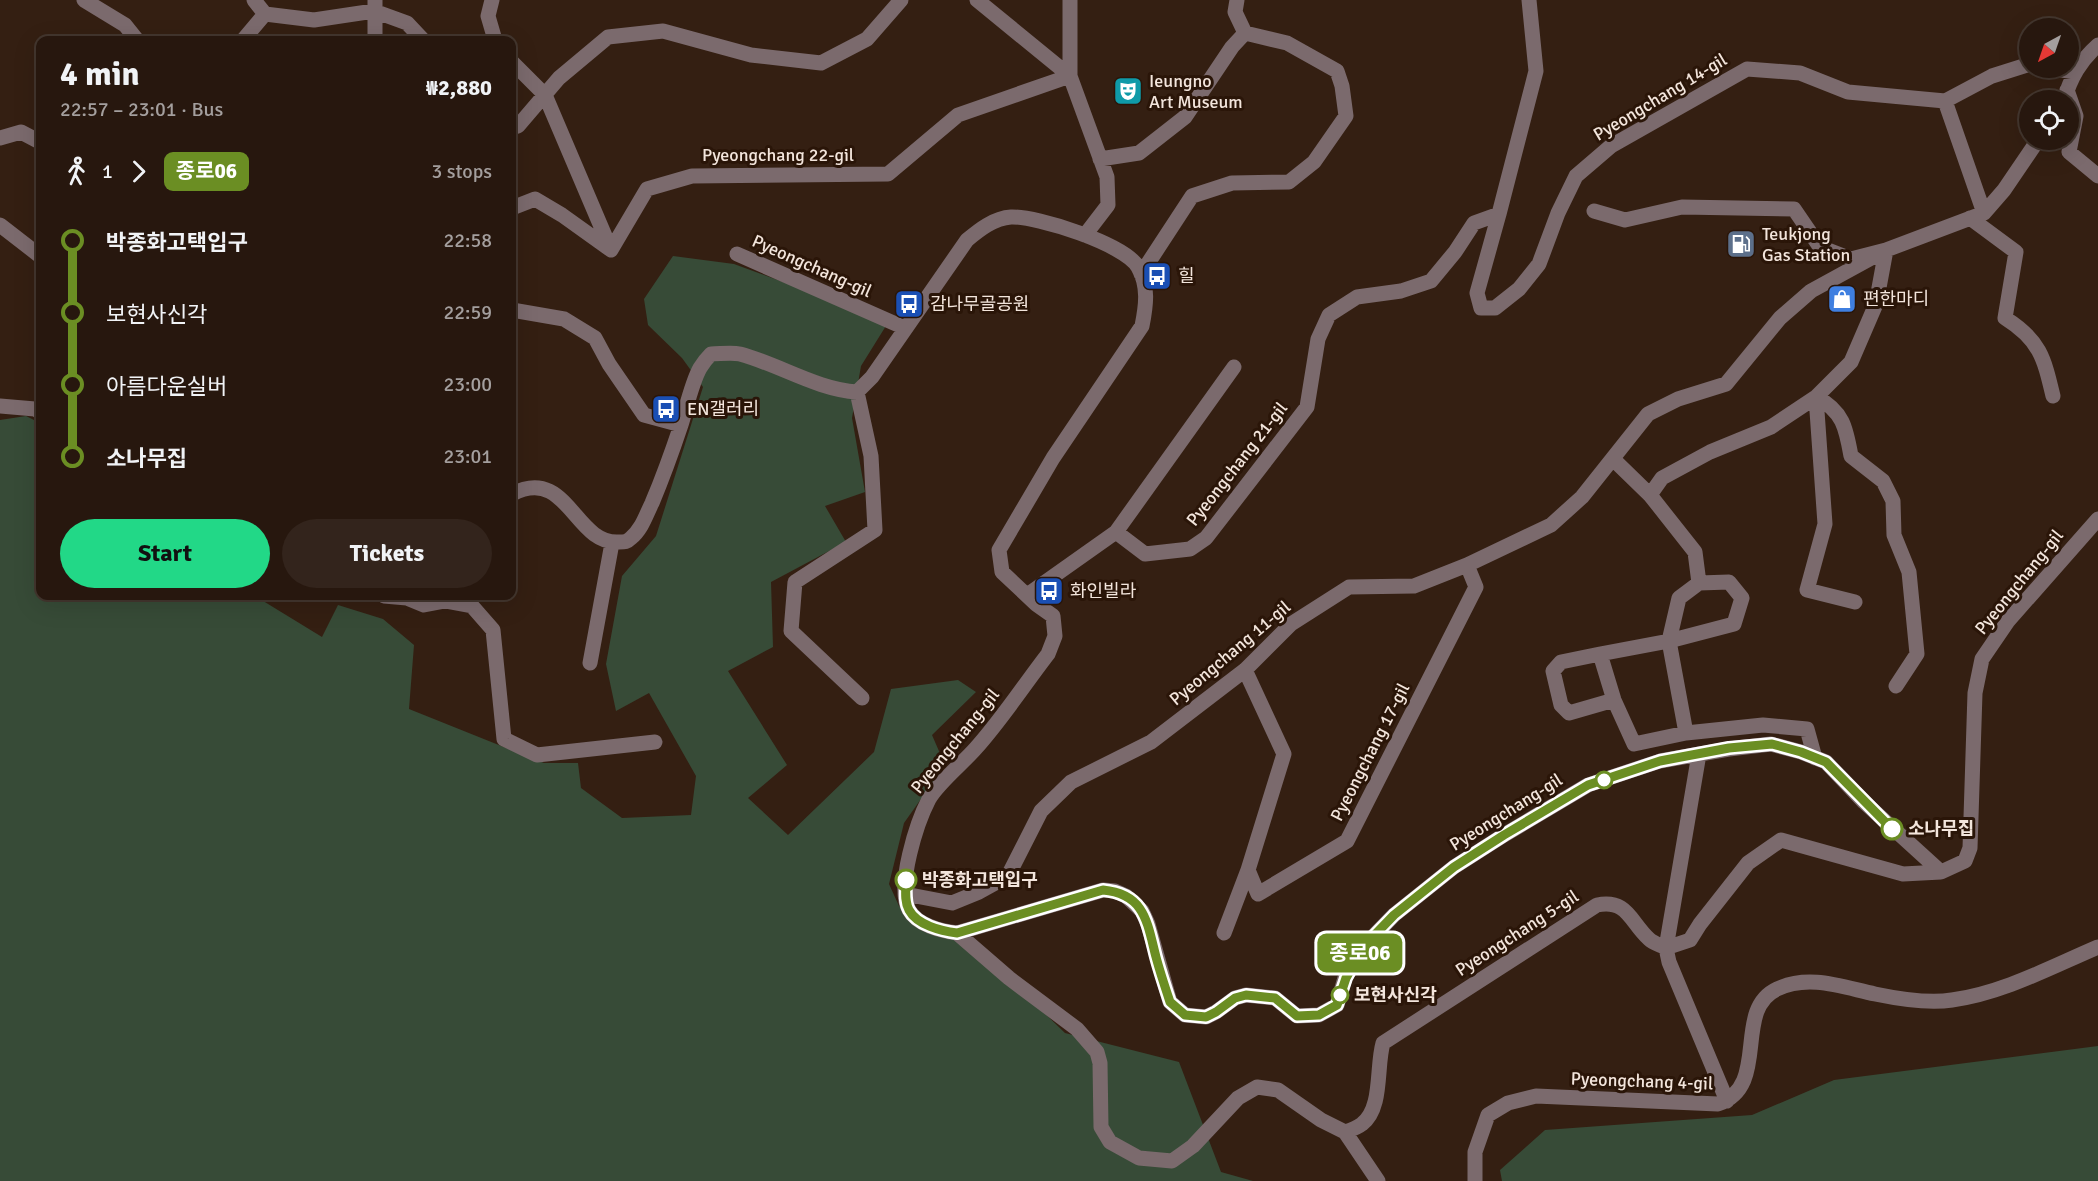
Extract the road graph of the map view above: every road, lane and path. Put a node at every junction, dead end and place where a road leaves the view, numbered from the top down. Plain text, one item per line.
1 (84, 0) edge
2 (254, 0) edge
3 (492, 0) edge
4 (977, 0) edge
5 (1070, 0) edge
6 (1237, 0) edge
7 (1529, 0) edge
8 (898, 2) edge
9 (374, 6) edge
10 (265, 14) junction
11 (1245, 33) junction
12 (134, 36) edge
13 (246, 36) edge
14 (375, 36) edge
15 (419, 36) edge
16 (494, 36) edge
17 (2098, 45) edge
18 (2079, 65) edge
19 (516, 66) edge
20 (2019, 67) edge
21 (1070, 76) junction
22 (545, 95) junction
23 (1945, 101) junction
24 (516, 127) edge
25 (0, 138) edge
26 (36, 139) edge
27 (2031, 150) edge
28 (2069, 150) edge
29 (1101, 159) junction
30 (2098, 176) edge
31 (516, 206) edge
32 (1594, 211) dead end
33 (1499, 214) junction
34 (1977, 215) junction
35 (0, 225) edge
36 (1084, 235) junction
37 (611, 250) junction
38 (1886, 250) junction
39 (36, 253) edge
40 (737, 254) dead end
41 (1141, 274) junction
42 (516, 311) edge
43 (905, 328) junction
44 (1234, 367) dead end
45 (857, 392) junction
46 (2053, 396) dead end
47 (1816, 397) junction
48 (0, 406) edge
49 (36, 410) edge
50 (681, 426) junction
51 (1613, 459) junction
52 (516, 492) edge
53 (1650, 495) junction
54 (2098, 519) edge
55 (1116, 532) junction
56 (612, 543) junction
57 (1467, 565) junction
58 (1699, 583) junction
59 (1028, 595) junction
60 (415, 600) edge
61 (1855, 602) dead end
62 (1669, 641) junction
63 (1600, 654) junction
64 (590, 663) dead end
65 (1245, 670) junction
66 (1896, 686) dead end
67 (862, 698) dead end
68 (1614, 700) junction
69 (1686, 733) junction
70 (655, 742) dead end
71 (1699, 754) junction
72 (1815, 758) junction
73 (1248, 870) junction
74 (1941, 872) junction
75 (905, 894) junction
76 (957, 933) junction
77 (1224, 933) dead end
78 (2098, 946) edge
79 (1666, 948) junction
80 (1727, 1101) junction
81 (1345, 1132) junction
82 (1378, 1181) edge
83 (1475, 1181) edge

1 - 12 street
2 - 10 street
3 - 16 street
4 - 21 street
5 - 21 street
6 - 11 street
7 - 33 street
8 - 22 street
9 - 10 street
9 - 14 street
9 - 15 street
10 - 13 street
11 - 29 street
11 - 41 street
17 - 18 street
19 - 22 street
20 - 23 street
21 - 29 street
21 - 37 street, Pyeongchang 22-gil
22 - 24 street
22 - 37 street
23 - 33 street, Pyeongchang 14-gil
23 - 34 street
25 - 26 street
27 - 34 street, Pyeongchang 11-gil
28 - 30 street
29 - 36 street
31 - 37 street
32 - 38 street, Pyeongchang 11-gil
33 - 55 street, Pyeongchang 21-gil
34 - 38 street, Pyeongchang 11-gil
34 - 46 street
35 - 39 street
36 - 41 street
36 - 43 street
38 - 47 street
38 - 51 street, Pyeongchang 11-gil
40 - 43 street, Pyeongchang-gil
41 - 59 street, Pyeongchang-gil
42 - 50 street
43 - 45 street
44 - 55 street
45 - 50 street
45 - 67 street
47 - 53 street
47 - 61 street
47 - 66 street
48 - 49 street
50 - 56 street
51 - 53 street
51 - 57 street, Pyeongchang 11-gil
52 - 56 street
53 - 58 street
54 - 74 street, Pyeongchang-gil
55 - 59 street
56 - 64 street
57 - 65 street, Pyeongchang 11-gil
57 - 73 street, Pyeongchang 17-gil
58 - 62 street
58 - 62 street
59 - 75 street, Pyeongchang-gil
60 - 70 street
62 - 63 street
62 - 69 street
63 - 68 street
63 - 68 street
65 - 73 street
65 - 75 street, Pyeongchang 11-gil
68 - 69 street
69 - 72 street
71 - 72 street, Pyeongchang-gil
71 - 76 street, Pyeongchang-gil
71 - 79 street
72 - 74 street, Pyeongchang-gil
73 - 77 street
74 - 79 street
75 - 76 street
76 - 81 street
78 - 80 street, Pyeongchang 4-gil
79 - 80 street
79 - 81 street, Pyeongchang 5-gil
80 - 83 street, Pyeongchang 4-gil
81 - 82 street

